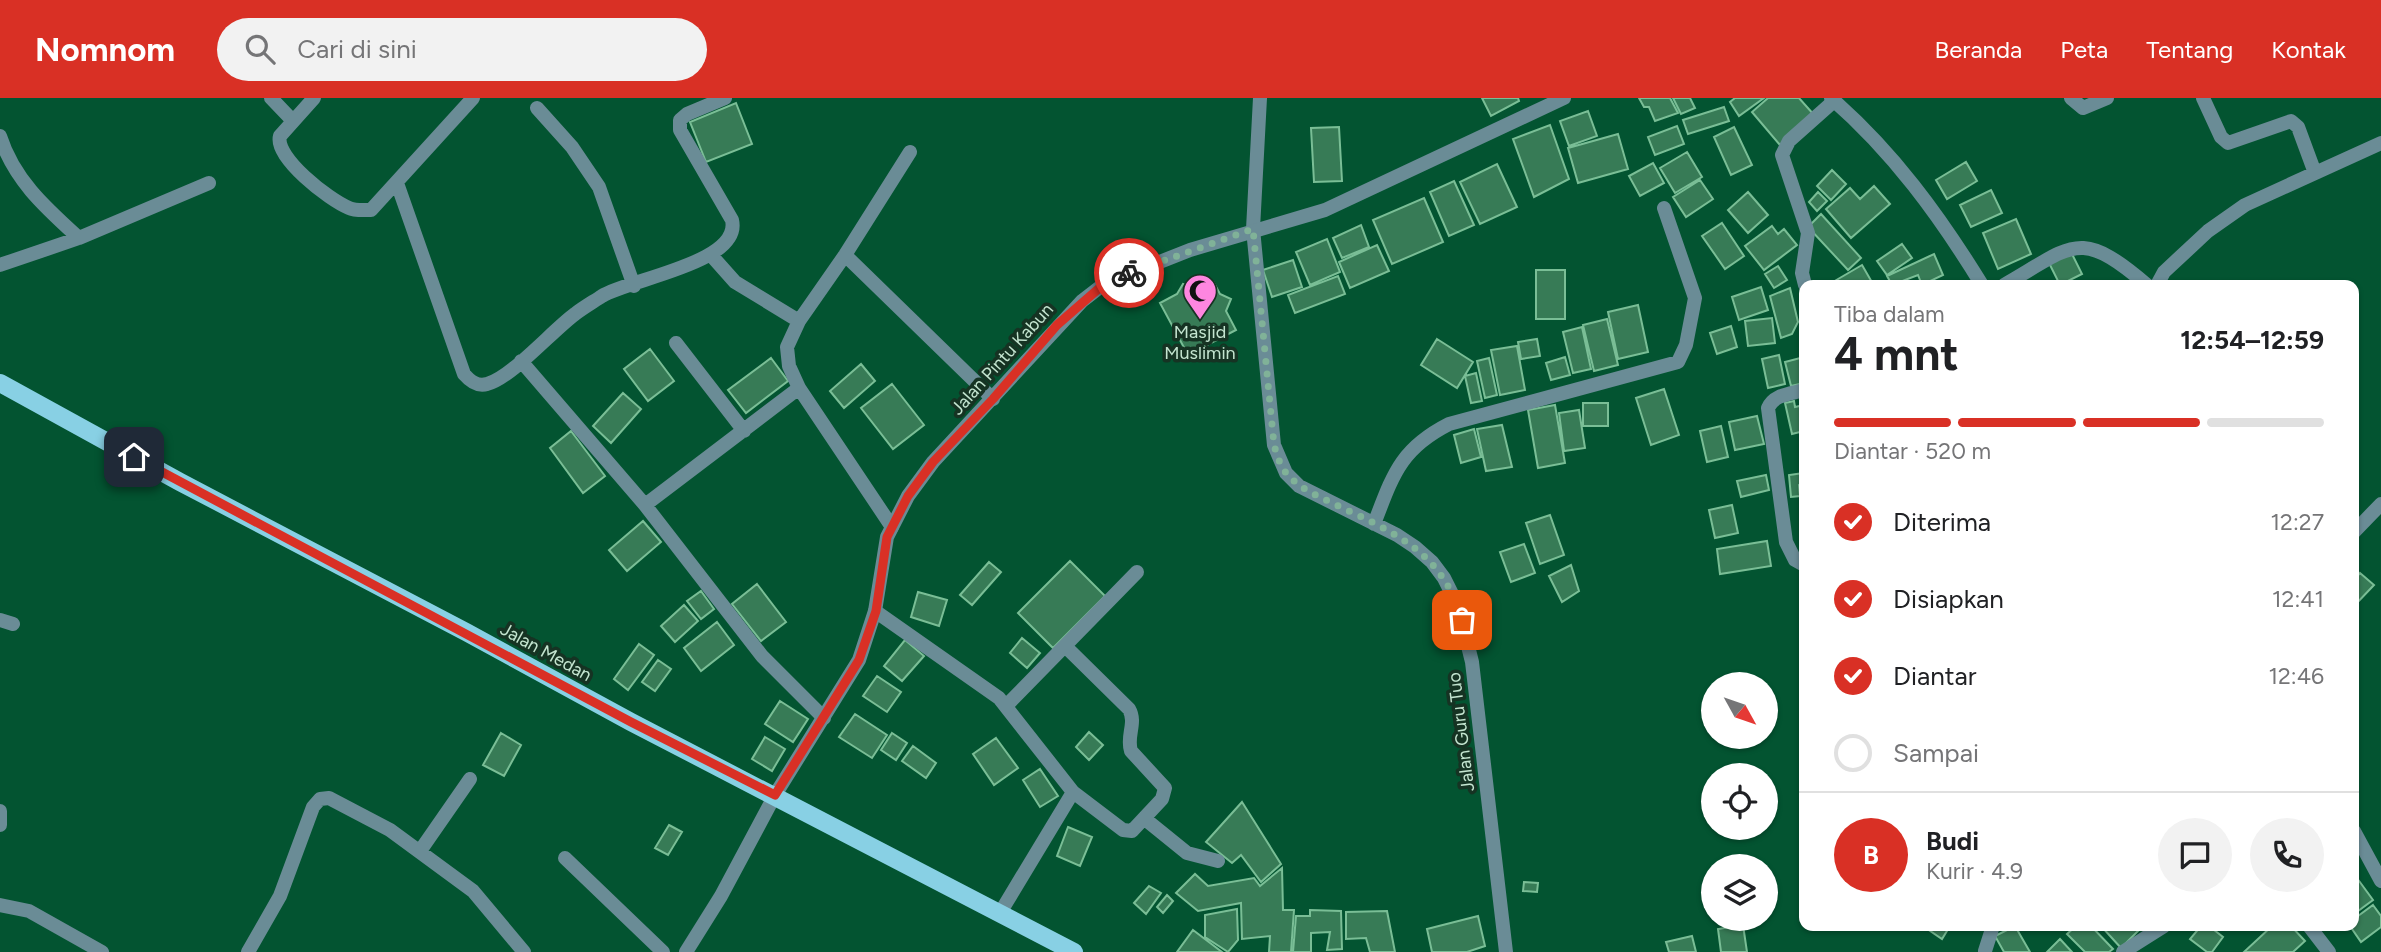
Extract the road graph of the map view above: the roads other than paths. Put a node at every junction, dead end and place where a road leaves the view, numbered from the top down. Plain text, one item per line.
1 (271, 98) edge
2 (314, 98) edge
3 (473, 98) edge
4 (725, 98) edge
5 (1260, 98) edge
6 (1564, 98) edge
7 (2071, 98) edge
8 (2107, 98) edge
9 (2203, 98) edge
10 (1833, 99) edge
11 (537, 108) dead end
12 (293, 121) junction
13 (0, 135) edge
14 (2381, 143) edge
15 (910, 152) dead end
16 (2315, 173) junction
17 (209, 183) dead end
18 (397, 183) junction
19 (1664, 208) dead end
20 (1253, 229) junction
21 (79, 238) junction
22 (711, 255) junction
23 (845, 256) junction
24 (0, 265) edge
25 (1804, 280) edge
26 (1979, 280) edge
27 (2013, 280) edge
28 (2140, 280) edge
29 (2160, 280) edge
30 (634, 286) junction
31 (799, 321) junction
32 (676, 343) dead end
33 (521, 361) junction
34 (0, 383) edge
35 (799, 388) junction
36 (1799, 391) edge
37 (993, 399) junction
38 (744, 430) junction
39 (2381, 504) edge
40 (645, 505) junction
41 (1374, 524) junction
42 (892, 527) junction
43 (2359, 527) edge
44 (1799, 562) edge
45 (1136, 572) dead end
46 (876, 611) junction
47 (1066, 647) junction
48 (1007, 705) junction
49 (824, 718) junction
50 (470, 779) dead end
51 (1073, 792) junction
52 (775, 795) junction
53 (0, 811) edge
54 (1145, 819) junction
55 (0, 825) edge
56 (2359, 840) edge
57 (420, 851) junction
58 (565, 858) dead end
59 (1218, 861) dead end
60 (2381, 881) edge
61 (0, 905) edge
62 (1000, 913) junction
63 (1991, 931) edge
64 (2156, 931) edge
65 (2313, 931) edge
66 (102, 952) edge
67 (248, 952) edge
68 (523, 952) edge
69 (663, 952) edge
70 (686, 952) edge
71 (1074, 952) edge
72 (1506, 952) edge
73 (1984, 952) edge
74 (2123, 952) edge
75 (2329, 952) edge

1 - 12 street
2 - 12 street
3 - 18 street
4 - 22 street
5 - 20 street, Jalan Guru Tuo
6 - 20 street, Jalan Pintu Kabun
7 - 8 street
9 - 16 street
10 - 25 street
10 - 26 street
11 - 30 street
12 - 18 street
13 - 21 street
14 - 16 street
15 - 23 street
16 - 29 street
17 - 21 street
18 - 33 street
19 - 41 street
20 - 37 street, Jalan Pintu Kabun
20 - 41 street, Jalan Guru Tuo
21 - 24 street
22 - 30 street
22 - 31 street
23 - 31 street
23 - 37 street
27 - 28 street
30 - 33 street
31 - 35 street
32 - 38 street
33 - 40 street
34 - 52 main road, Jalan Medan
35 - 38 street
35 - 42 street
36 - 44 street
37 - 42 street, Jalan Pintu Kabun
38 - 40 street
39 - 43 street
40 - 49 street
41 - 72 street, Jalan Guru Tuo
42 - 46 street, Jalan Pintu Kabun
45 - 47 street
46 - 48 street
46 - 49 street, Jalan Pintu Kabun
47 - 48 street
47 - 54 street
48 - 51 street
49 - 52 street, Jalan Pintu Kabun
50 - 57 street
51 - 54 street
51 - 62 street
52 - 62 main road, Jalan Medan
52 - 70 street, Jalan Pintu Kabun
53 - 55 street
54 - 59 street
56 - 60 street
57 - 67 street
57 - 68 street
58 - 69 street
61 - 66 street
62 - 71 main road, Jalan Medan
63 - 73 street
64 - 74 street
65 - 75 street

